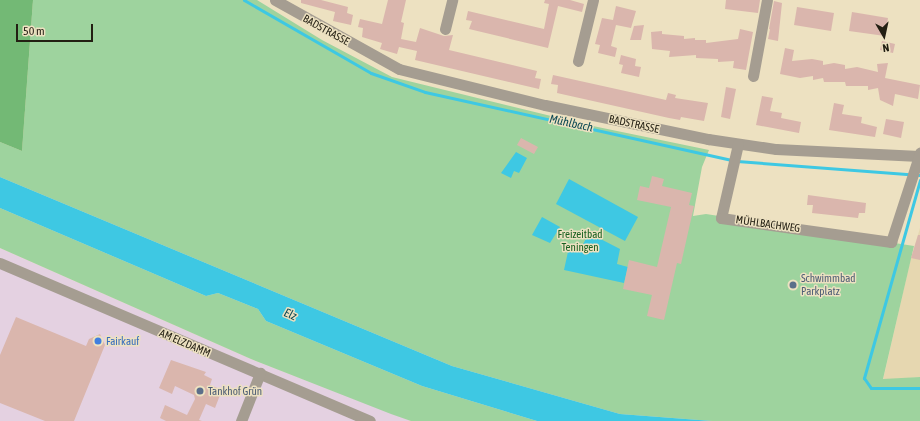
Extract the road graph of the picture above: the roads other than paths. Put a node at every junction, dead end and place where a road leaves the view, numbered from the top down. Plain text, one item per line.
1 (275, 0) edge
2 (452, 0) edge
3 (593, 0) edge
4 (767, 0) edge
5 (445, 29) dead end
6 (578, 61) dead end
7 (753, 76) dead end
8 (737, 148) junction
9 (919, 155) edge
10 (0, 263) edge
11 (260, 373) junction
12 (241, 421) edge
13 (370, 421) edge

1 - 8 street, BADSTRASSE
2 - 5 street
3 - 6 street
4 - 7 street
8 - 9 street, BADSTRASSE
8 - 9 street, MÜHLBACHWEG
10 - 11 street, AM ELZDAMM
11 - 12 street
11 - 13 street, AM ELZDAMM

